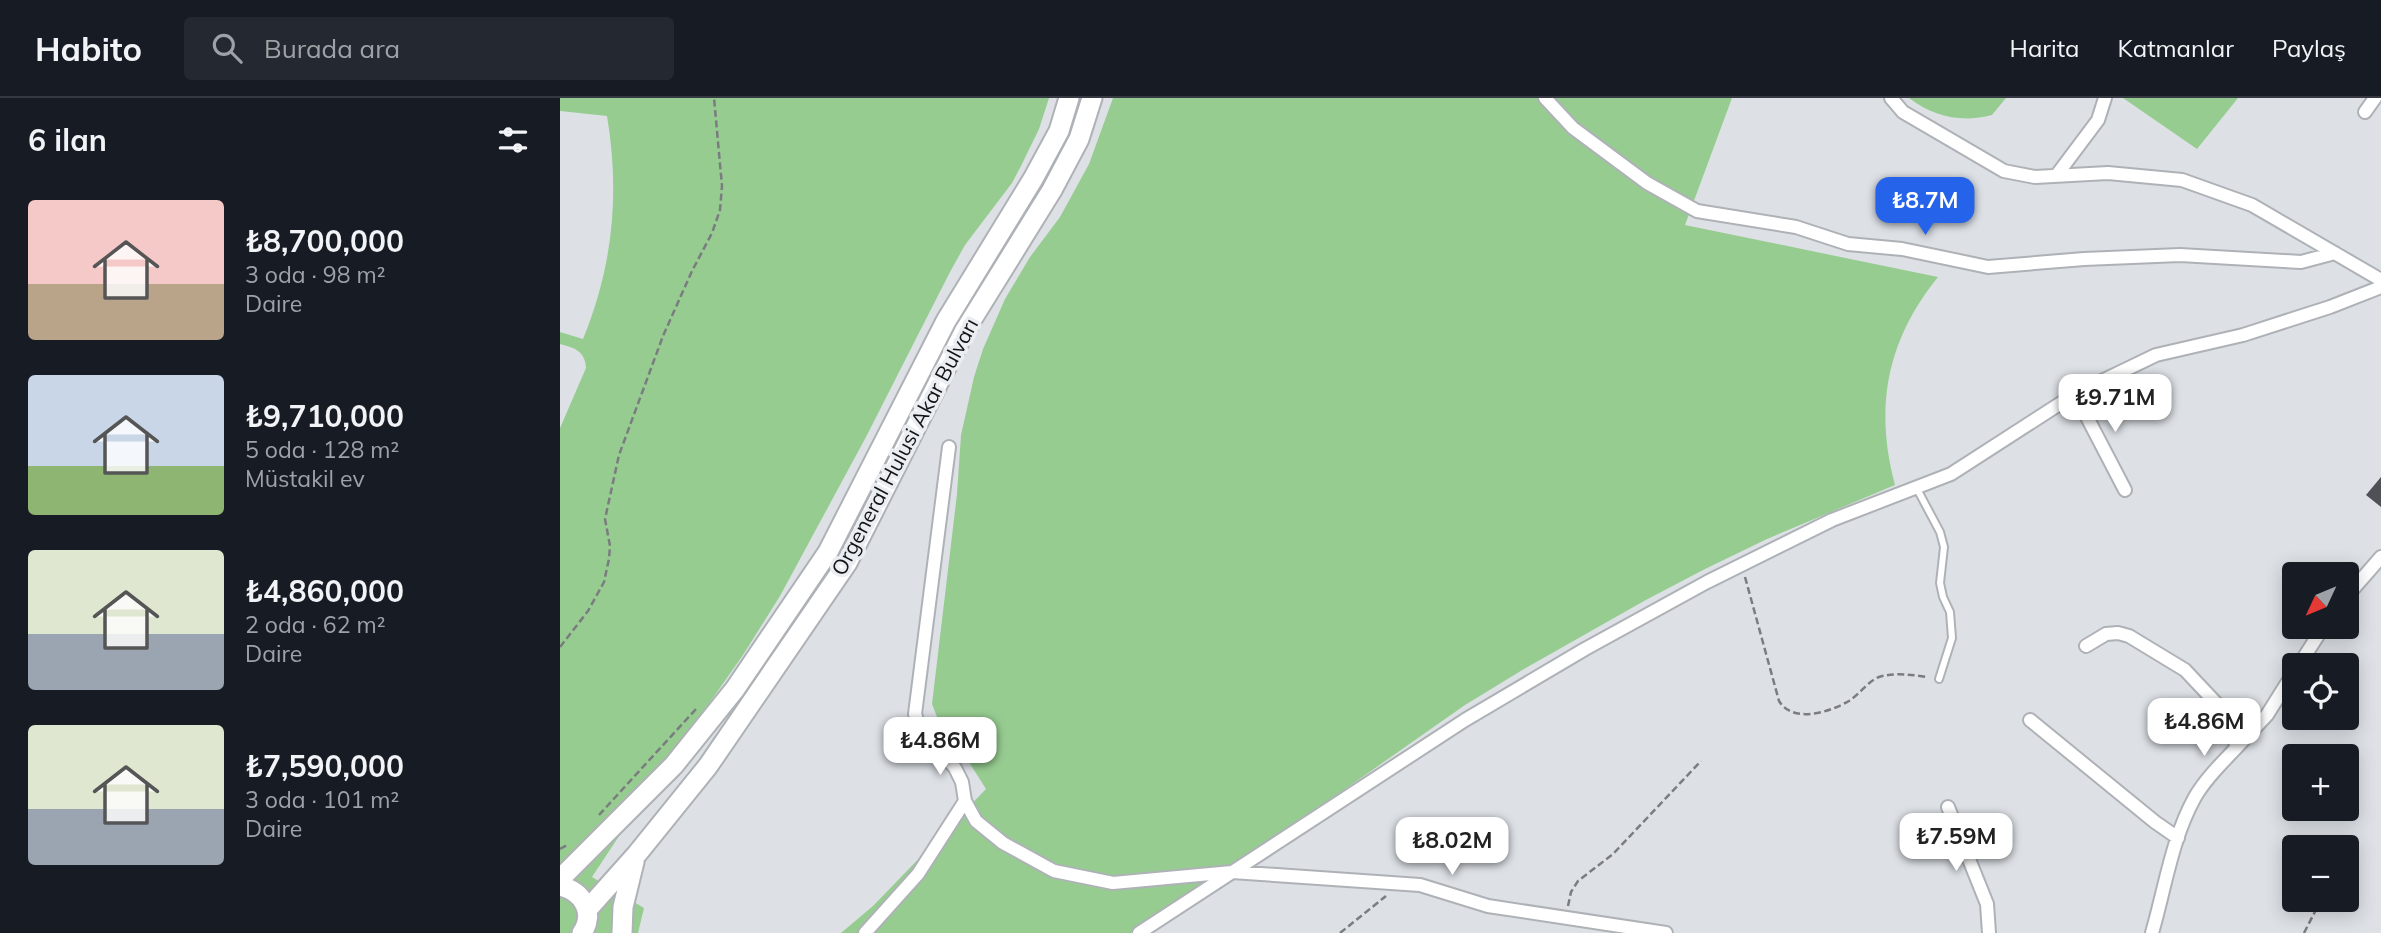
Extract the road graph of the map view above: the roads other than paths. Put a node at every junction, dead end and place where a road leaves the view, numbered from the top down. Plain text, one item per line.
1 (1069, 98) edge
2 (1092, 98) edge
3 (1545, 98) edge
4 (1891, 98) edge
5 (2105, 98) edge
6 (2375, 98) edge
7 (2365, 112) dead end
8 (2056, 176) junction
9 (2335, 253) junction
10 (2381, 280) edge
11 (2381, 287) edge
12 (2075, 394) junction
13 (949, 446) dead end
14 (1916, 487) junction
15 (2125, 490) dead end
16 (2381, 557) edge
17 (2359, 582) edge
18 (2086, 646) dead end
19 (1939, 679) road end
20 (2282, 691) edge
21 (2030, 720) dead end
22 (2237, 747) junction
23 (965, 801) junction
24 (1948, 807) dead end
25 (2178, 838) junction
26 (637, 854) junction
27 (1232, 872) junction
28 (560, 879) edge
29 (560, 886) edge
30 (1582, 922) junction
31 (585, 926) edge
32 (622, 933) edge
33 (866, 933) edge
34 (1139, 933) edge
35 (1574, 933) edge
36 (1666, 933) edge
37 (1989, 933) edge
38 (2152, 933) edge

1 - 28 main road, Orgeneral Hulusi Akar Bulvarı
2 - 26 main road, Orgeneral Hulusi Akar Bulvarı
3 - 9 street
4 - 8 street
5 - 8 street
6 - 7 street
8 - 9 street
9 - 10 street
11 - 12 street
12 - 14 street
12 - 15 street
13 - 23 street
14 - 19 lane
14 - 27 street
16 - 17 street
18 - 22 street
20 - 22 street
21 - 25 street
22 - 25 street
23 - 27 street
23 - 33 street
24 - 37 street
25 - 38 street
26 - 31 main road, Orgeneral Hulusi Akar Bulvarı
26 - 32 main road
27 - 30 street
27 - 34 street
29 - 31 main road
30 - 35 street
30 - 36 street

